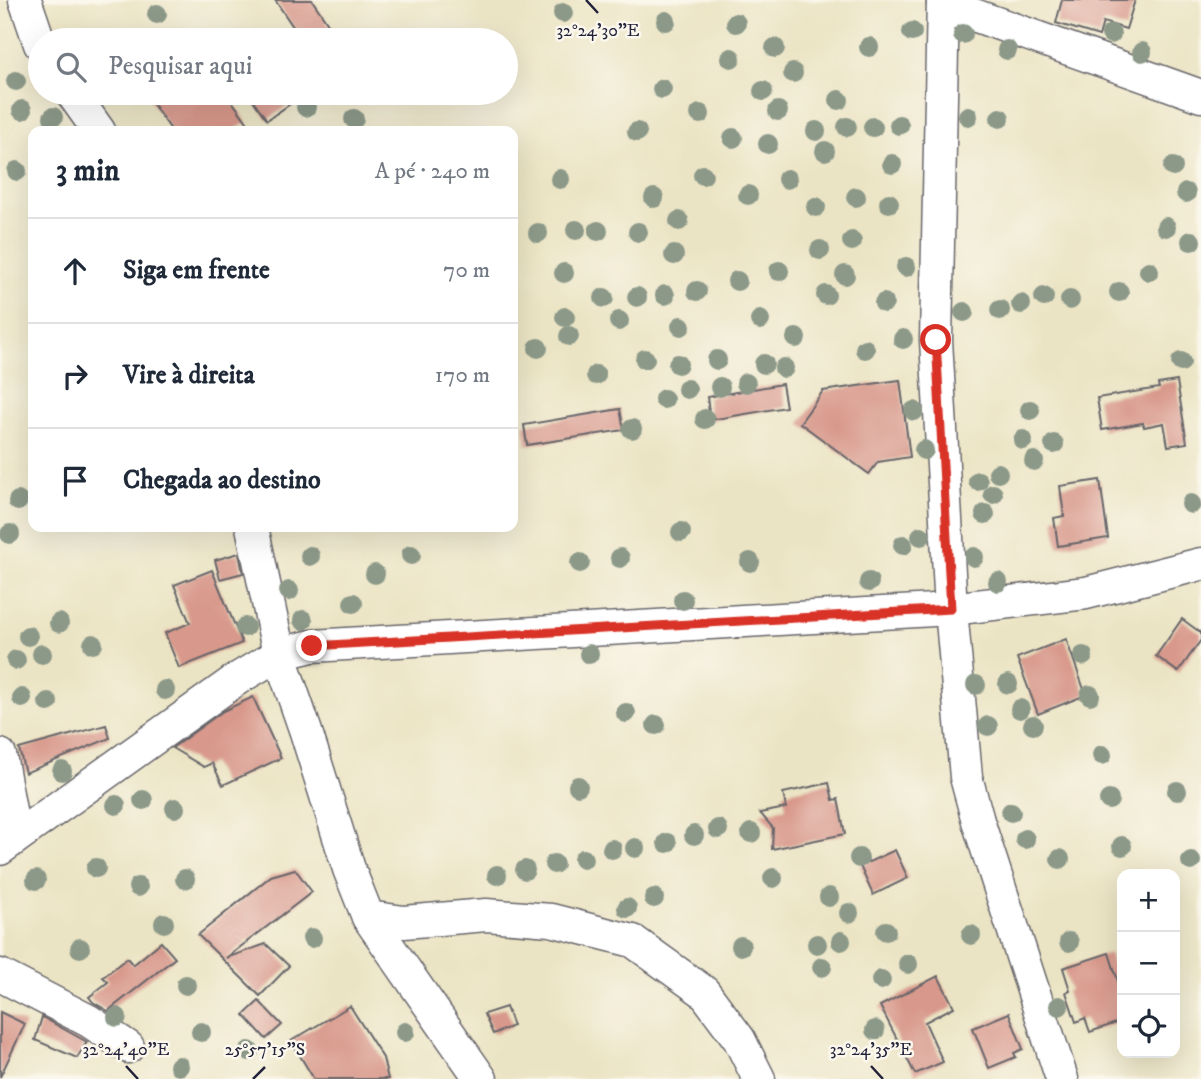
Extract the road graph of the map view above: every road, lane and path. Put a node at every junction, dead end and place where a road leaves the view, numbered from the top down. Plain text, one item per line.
1 (24, 0) edge
2 (943, 2) edge
3 (34, 28) edge
4 (1201, 96) edge
5 (81, 105) edge
6 (95, 126) edge
7 (253, 532) edge
8 (1201, 564) edge
9 (951, 609) junction
10 (279, 654) junction
11 (0, 755) edge
12 (7, 843) edge
13 (368, 917) junction
14 (0, 975) edge
15 (128, 1047) dead end
16 (747, 1074) edge
17 (481, 1079) edge
18 (1062, 1079) edge

1 - 3 street
2 - 4 street
2 - 9 street
5 - 6 street
7 - 10 street
8 - 9 street
9 - 10 street
9 - 18 street
10 - 12 street
10 - 13 street
11 - 12 street
13 - 16 street
13 - 17 street
14 - 15 street

